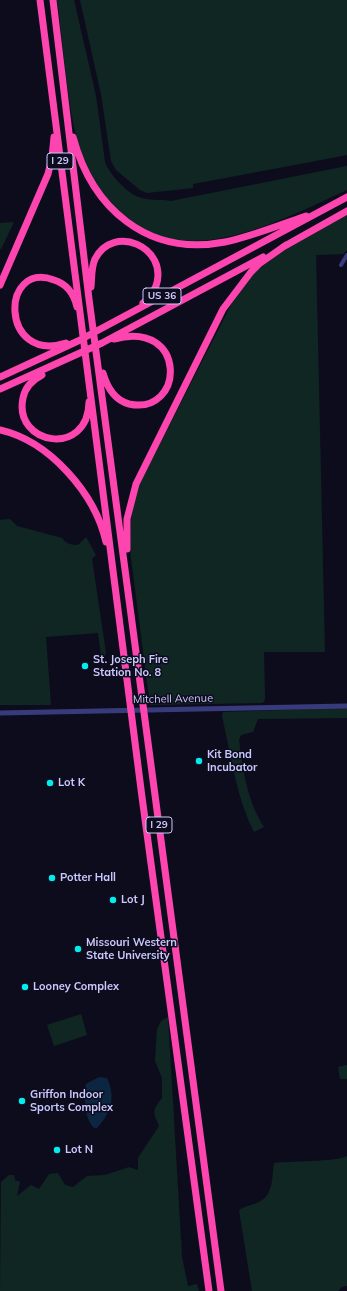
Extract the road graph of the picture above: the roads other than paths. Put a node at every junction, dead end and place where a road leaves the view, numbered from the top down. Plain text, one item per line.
1 (40, 0) edge
2 (53, 0) edge
3 (63, 89) junction
4 (51, 91) junction
5 (347, 197) edge
6 (321, 211) junction
7 (347, 211) edge
8 (286, 245) junction
9 (347, 255) edge
10 (341, 265) dead end
11 (0, 285) edge
12 (89, 298) junction
13 (136, 311) junction
14 (83, 323) junction
15 (78, 341) junction
16 (102, 343) junction
17 (98, 361) junction
18 (57, 364) junction
19 (88, 374) junction
20 (0, 377) edge
21 (0, 390) edge
22 (0, 430) edge
23 (128, 589) junction
24 (117, 600) junction
25 (347, 706) edge
26 (0, 713) edge
27 (209, 1291) edge
28 (222, 1291) edge

1 - 4 highway, I 29
2 - 3 highway, I 29
3 - 6 highway
3 - 12 highway, I 29
4 - 11 highway
4 - 14 highway, I 29
5 - 6 highway, US 36
6 - 13 highway, US 36
7 - 8 highway, US 36
8 - 16 highway, US 36
8 - 23 highway
9 - 10 street
12 - 13 highway
12 - 17 highway, I 29
13 - 15 highway, US 36
14 - 15 highway
14 - 19 highway, I 29
15 - 20 highway, US 36
16 - 17 highway
16 - 18 highway, US 36
17 - 23 highway, I 29
18 - 19 highway
18 - 21 highway, US 36
19 - 24 highway, I 29
22 - 24 highway
23 - 28 highway, I 29
24 - 27 highway, I 29
25 - 26 street, Mitchell Avenue

